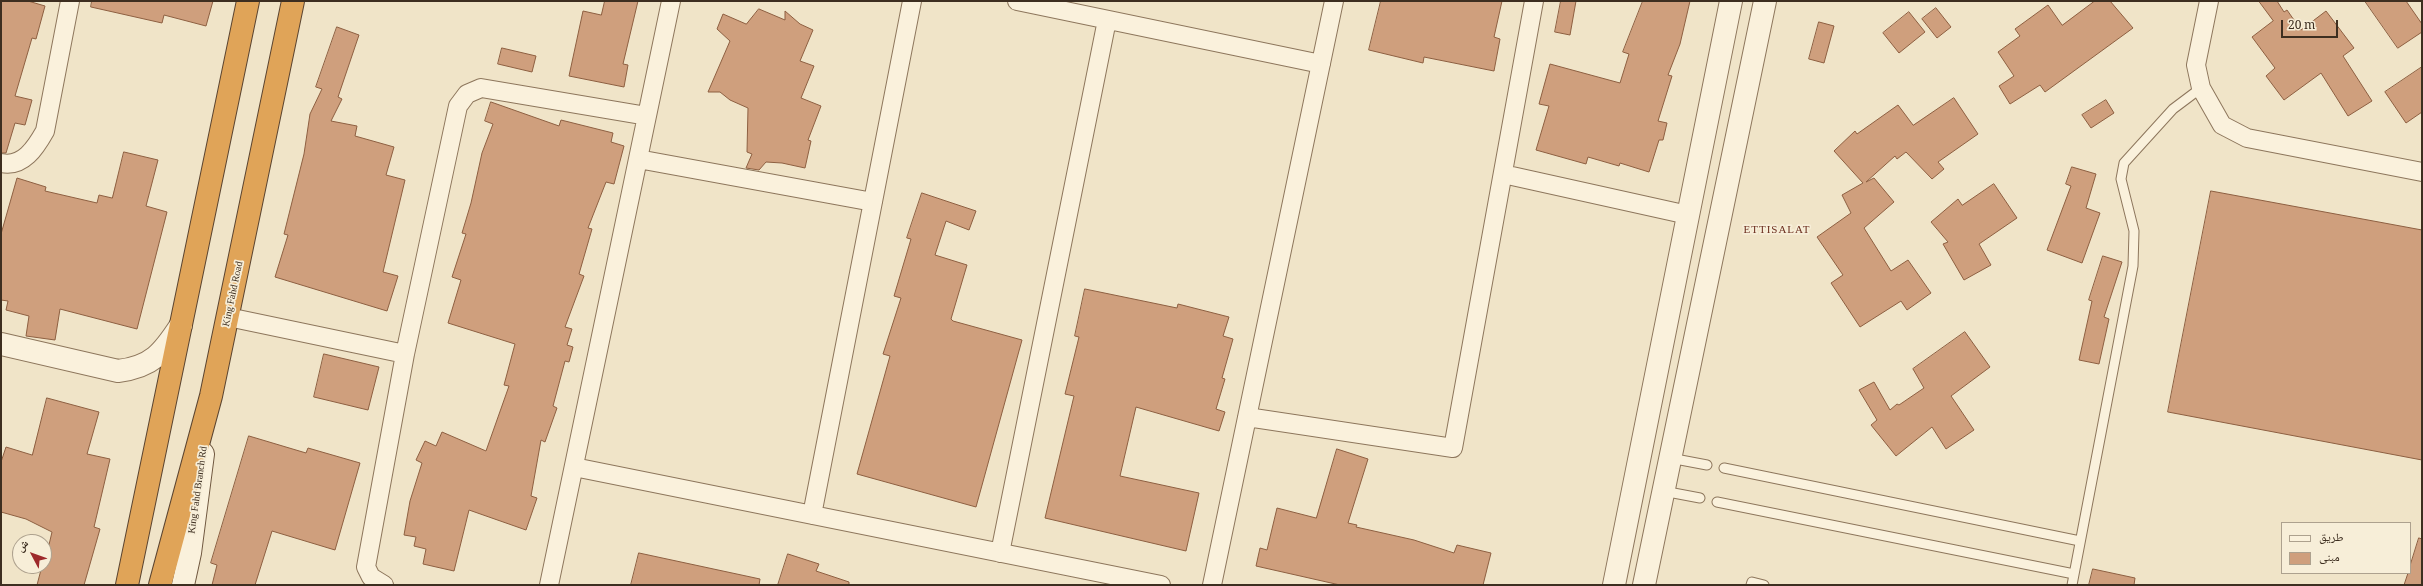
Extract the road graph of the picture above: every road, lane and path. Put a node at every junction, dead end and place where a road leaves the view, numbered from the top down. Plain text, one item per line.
1 (70, 1) edge
2 (248, 1) edge
3 (293, 1) edge
4 (671, 1) edge
5 (912, 1) edge
6 (1017, 1) edge
7 (1334, 1) edge
8 (1534, 1) edge
9 (1732, 1) edge
10 (1765, 1) edge
11 (2209, 1) edge
12 (1107, 20) junction
13 (1321, 64) junction
14 (2201, 88) junction
15 (647, 116) junction
16 (638, 159) junction
17 (1, 163) edge
18 (2419, 168) edge
19 (1503, 174) junction
20 (873, 202) junction
21 (1688, 215) junction
22 (228, 318) junction
23 (181, 325) junction
24 (1, 344) edge
25 (405, 354) junction
26 (210, 396) junction
27 (1247, 417) junction
28 (1670, 458) junction
29 (1707, 465) dead end
30 (574, 467) junction
31 (1724, 468) dead end
32 (1663, 491) junction
33 (1700, 498) dead end
34 (1717, 502) dead end
35 (812, 515) junction
36 (2080, 541) junction
37 (1000, 553) junction
38 (2074, 574) junction
39 (128, 585) edge
40 (160, 585) edge
41 (183, 585) edge
42 (384, 585) edge
43 (550, 585) edge
44 (1161, 585) edge
45 (1212, 585) edge
46 (1614, 585) edge
47 (1644, 585) edge
48 (1751, 585) edge
49 (1764, 585) edge
50 (2072, 585) edge

1 - 17 street
2 - 23 highway
3 - 22 highway, King Fahd Road
4 - 15 street
5 - 20 street
6 - 12 street
7 - 13 street
8 - 19 street
9 - 21 street
10 - 28 street
11 - 14 street
12 - 13 street
12 - 37 street
13 - 27 street
14 - 18 street
14 - 36 lane
15 - 16 street
15 - 25 street
16 - 20 street
16 - 30 street
19 - 21 street
19 - 27 street
20 - 35 street
21 - 46 street
22 - 25 street
22 - 26 highway, King Fahd Road
23 - 24 street
23 - 39 highway
25 - 42 street
26 - 40 highway, King Fahd Road
26 - 41 street, King Fahd Branch Rd
27 - 45 street
28 - 29 lane
28 - 32 street
30 - 35 street
30 - 43 street
31 - 36 lane
32 - 33 lane
32 - 47 street
34 - 38 lane
35 - 37 street
36 - 38 lane
37 - 44 street
38 - 50 lane
48 - 49 lane

